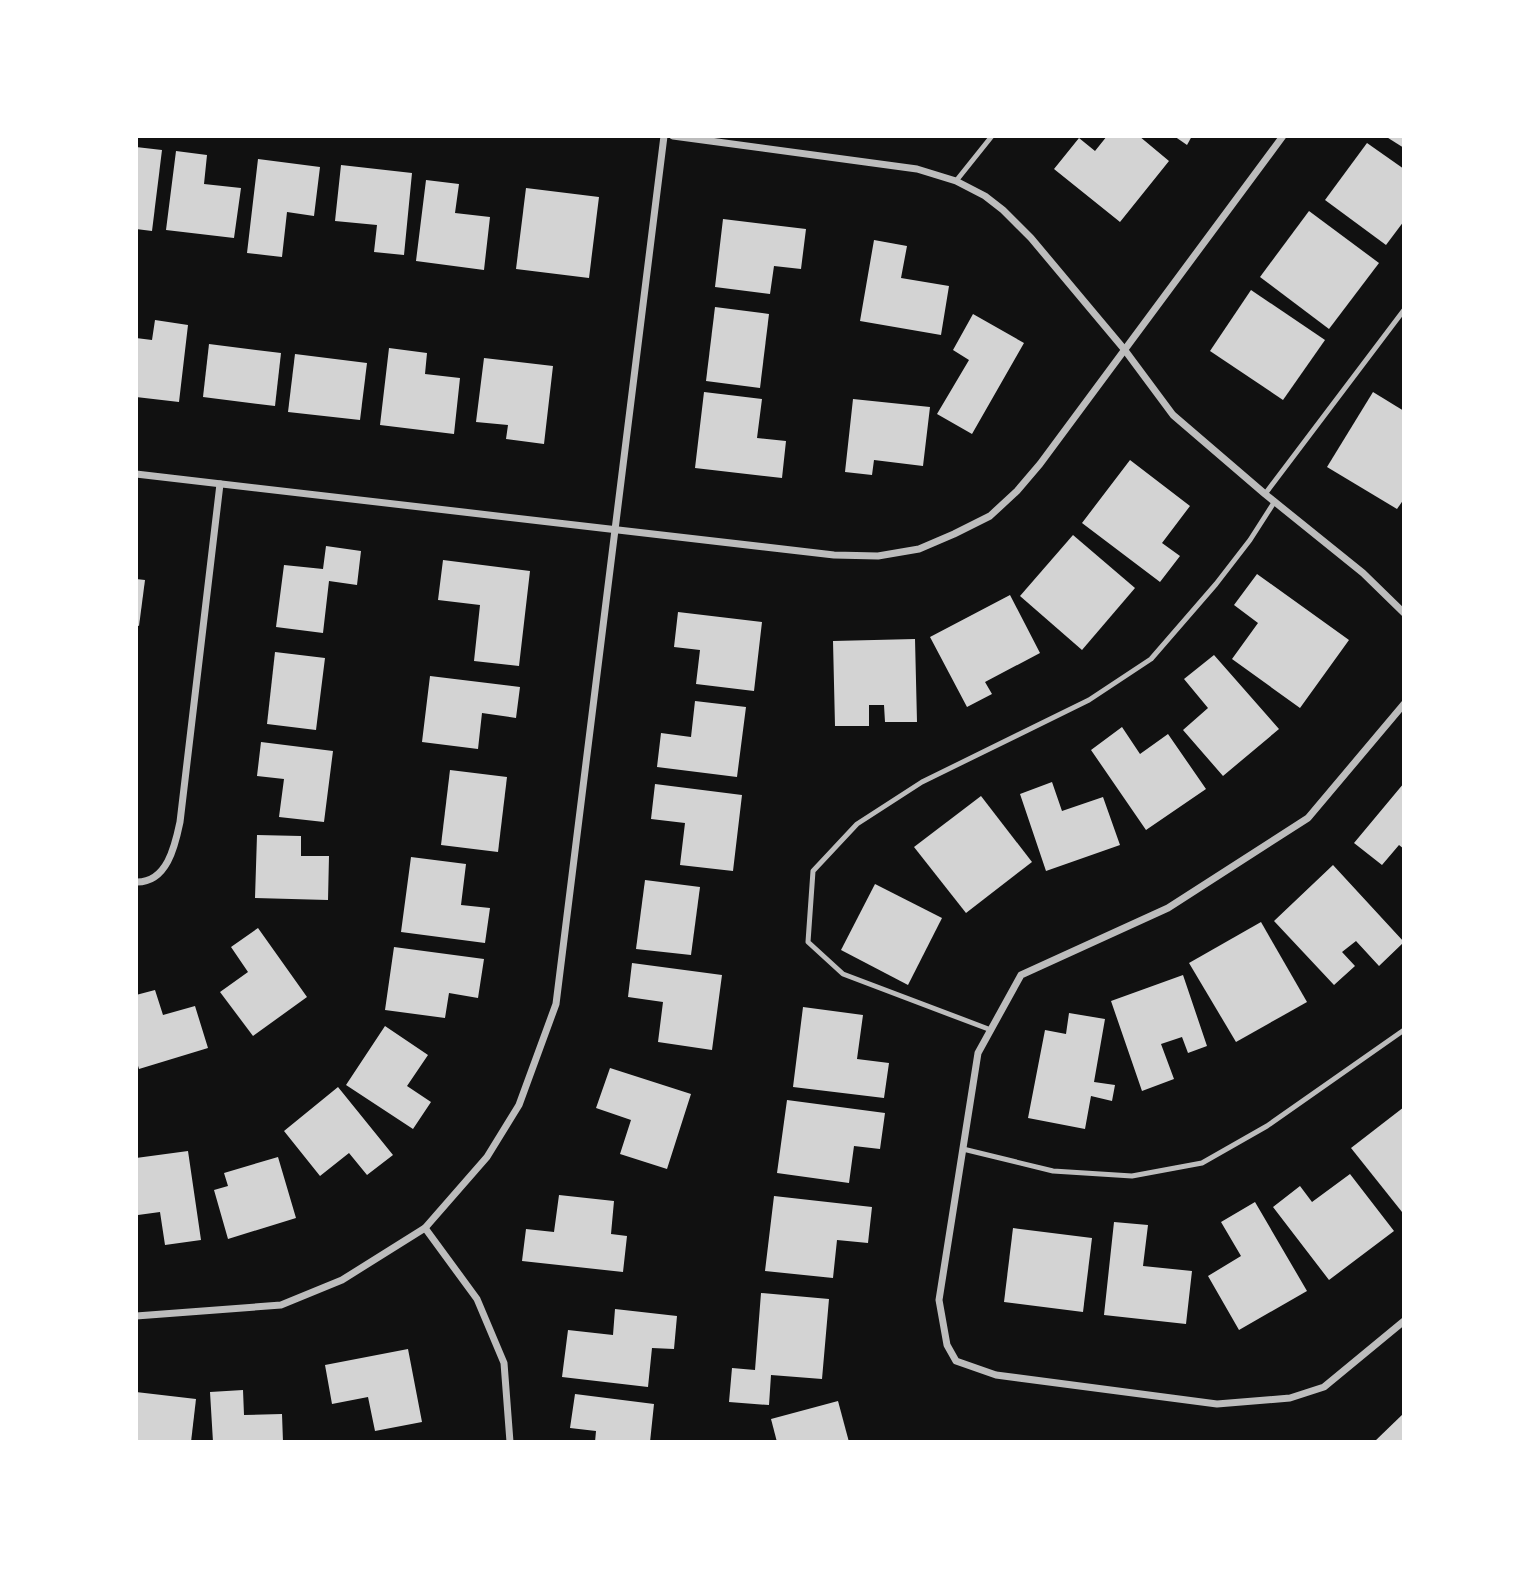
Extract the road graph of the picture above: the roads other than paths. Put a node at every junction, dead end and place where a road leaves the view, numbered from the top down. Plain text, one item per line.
1 (664, 136) edge
2 (673, 136) edge
3 (992, 136) edge
4 (1283, 136) edge
5 (956, 181) junction
6 (1404, 310) edge
7 (1396, 321) junction
8 (1404, 327) edge
9 (1124, 349) junction
10 (136, 474) edge
11 (220, 484) junction
12 (1265, 494) junction
13 (1275, 501) junction
14 (613, 530) junction
15 (1404, 613) edge
16 (1404, 704) edge
17 (136, 882) edge
18 (991, 1030) junction
19 (1404, 1030) edge
20 (963, 1149) junction
21 (425, 1228) junction
22 (136, 1316) edge
23 (1404, 1321) edge
24 (510, 1441) edge

1 - 14 street
2 - 5 street
3 - 5 lane
4 - 9 street
5 - 9 street
6 - 7 lane
7 - 8 lane
7 - 12 lane
9 - 12 street
9 - 14 street
10 - 11 street
11 - 14 street
11 - 17 street
12 - 13 street
13 - 15 street
13 - 18 lane
14 - 21 street
16 - 18 street
18 - 20 street
19 - 20 lane
20 - 23 street
21 - 22 street
21 - 24 street

